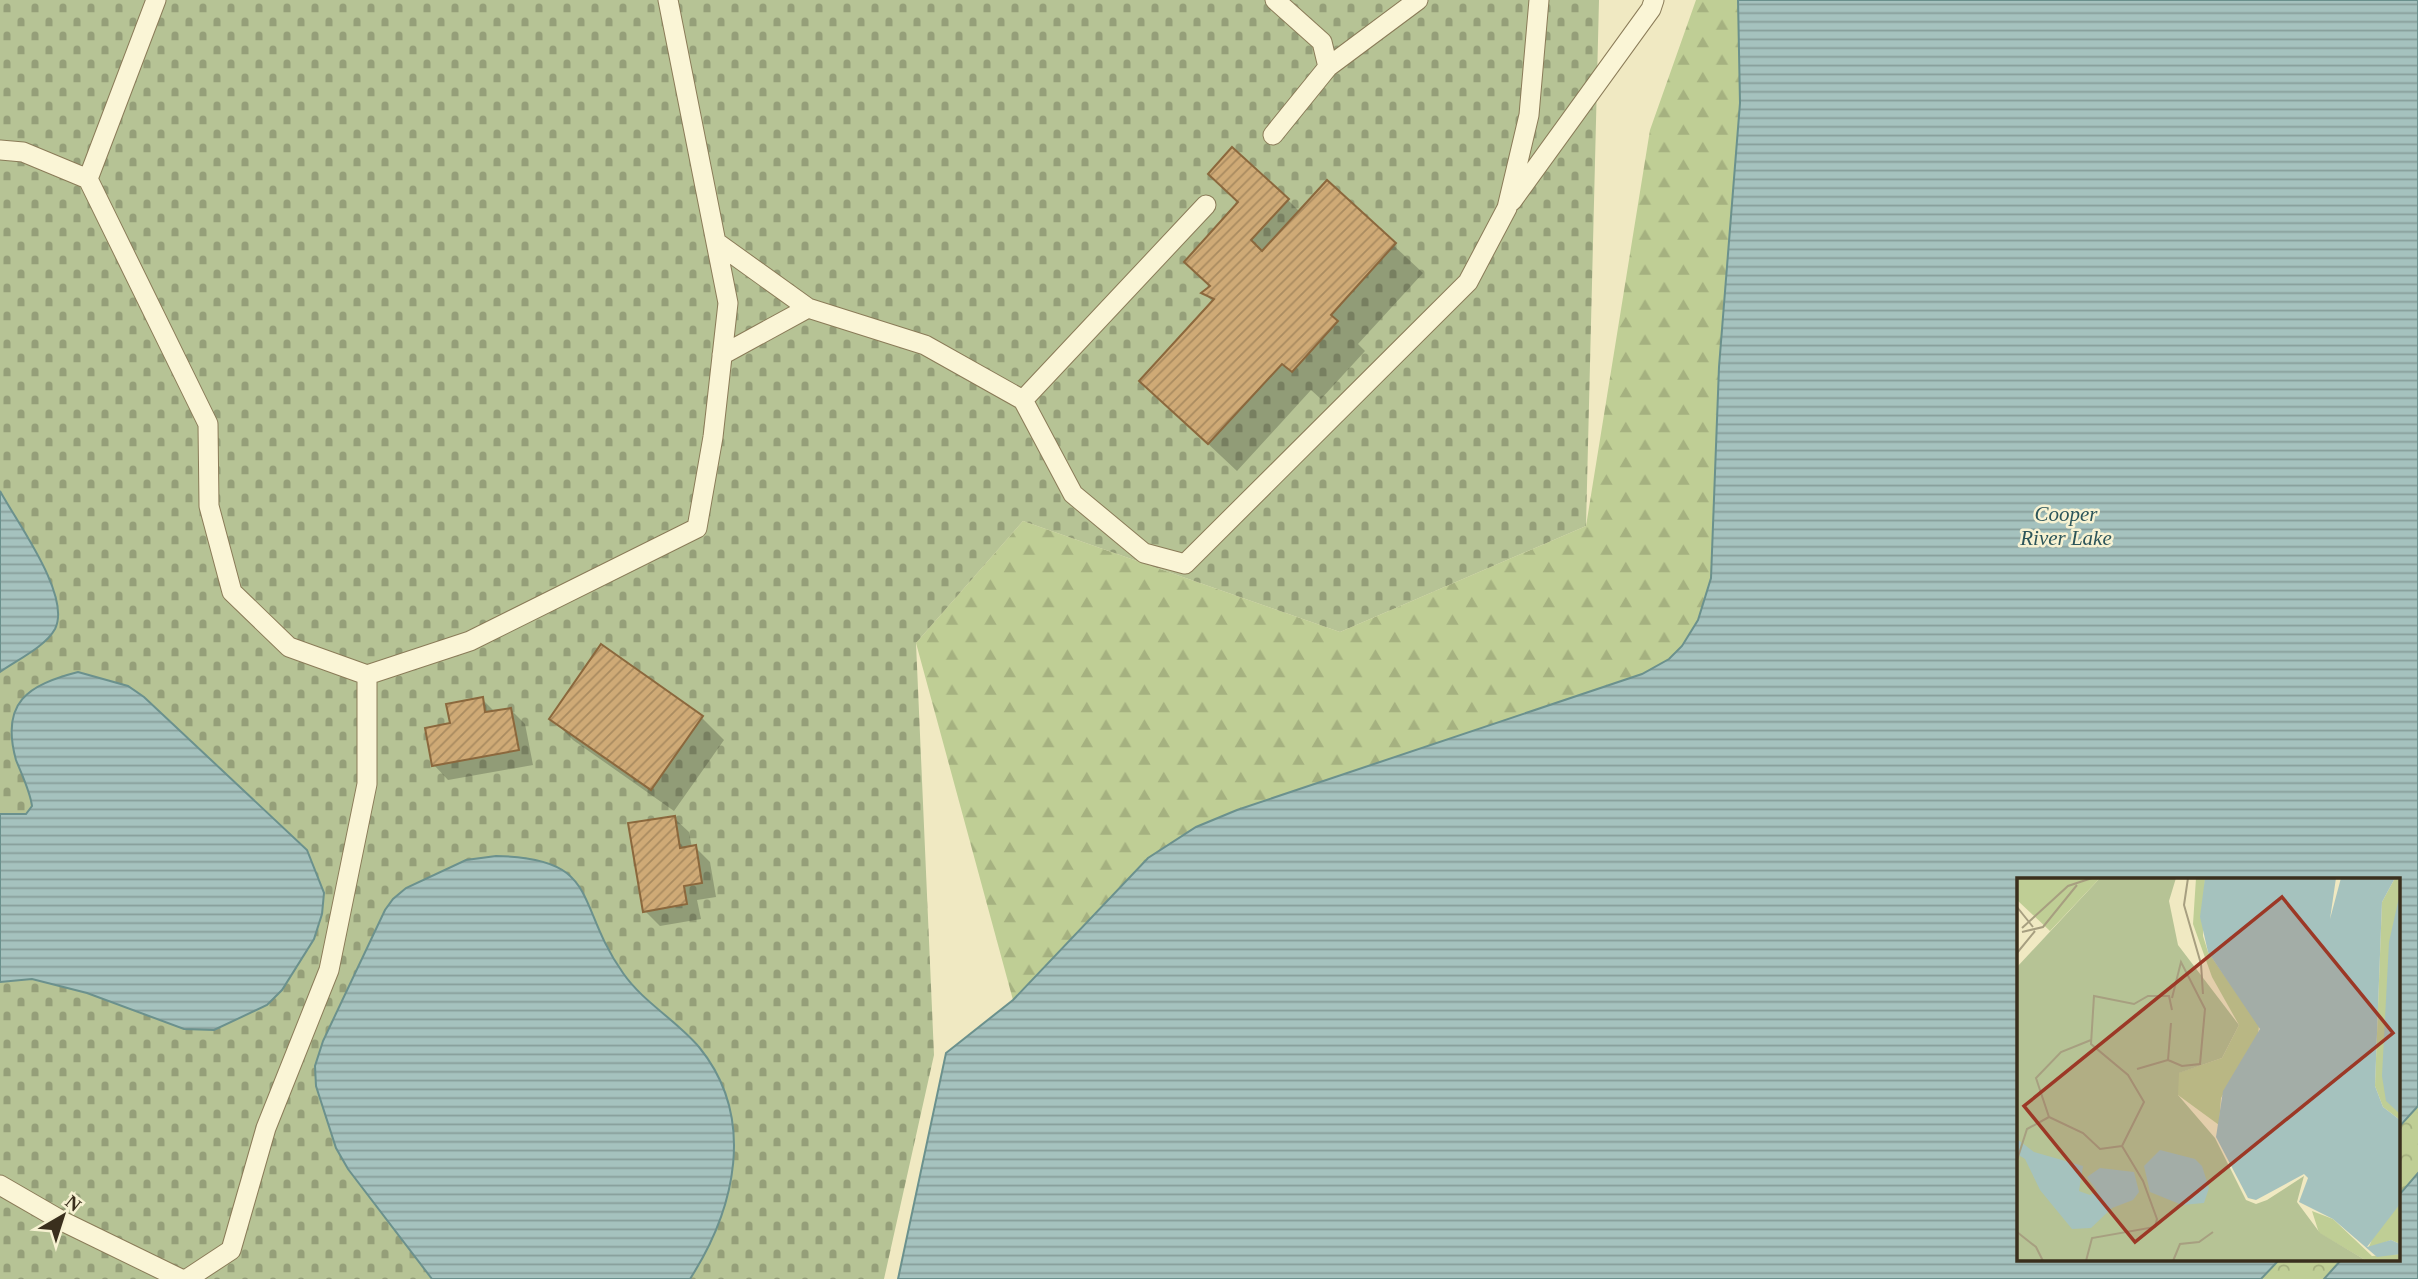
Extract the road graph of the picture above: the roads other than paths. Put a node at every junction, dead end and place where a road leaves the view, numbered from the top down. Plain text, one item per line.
1 (156, 0) edge
2 (668, 0) edge
3 (1275, 0) edge
4 (1418, 0) edge
5 (1539, 0) edge
6 (1654, 0) edge
7 (1328, 67) junction
8 (1273, 135) dead end
9 (0, 150) edge
10 (88, 179) junction
11 (1206, 205) dead end
12 (1507, 208) junction
13 (716, 242) junction
14 (808, 308) junction
15 (722, 355) junction
16 (1023, 400) junction
17 (367, 675) junction
18 (0, 1185) edge
19 (181, 1279) edge
20 (187, 1279) edge

1 - 10 lane
2 - 13 lane
3 - 7 lane
4 - 7 lane
5 - 12 lane
6 - 12 lane
7 - 8 lane
9 - 10 lane
10 - 17 lane
11 - 16 lane
12 - 16 lane
13 - 14 lane
13 - 15 lane
14 - 15 lane
14 - 16 lane
15 - 17 lane
17 - 20 lane
18 - 19 lane

